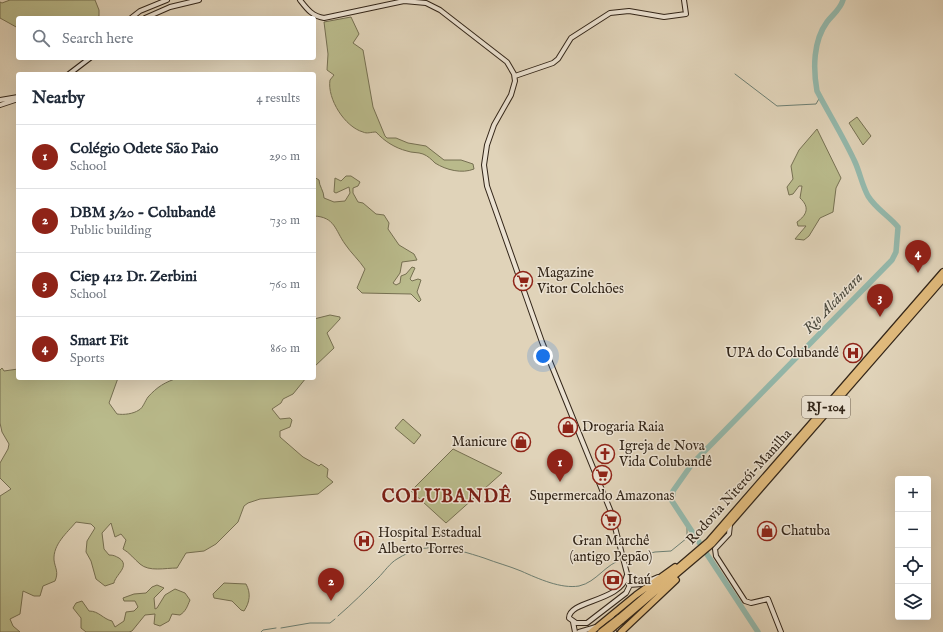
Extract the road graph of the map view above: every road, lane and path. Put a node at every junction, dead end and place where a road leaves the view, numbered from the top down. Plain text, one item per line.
1 (167, 0) edge
2 (199, 0) edge
3 (300, 0) edge
4 (684, 0) edge
5 (134, 16) edge
6 (150, 16) edge
7 (315, 16) edge
8 (316, 16) edge
9 (87, 60) edge
10 (72, 72) edge
11 (515, 76) junction
12 (16, 98) edge
13 (16, 99) edge
14 (0, 100) edge
15 (0, 105) edge
16 (943, 272) edge
17 (943, 279) edge
18 (712, 545) junction
19 (694, 557) junction
20 (686, 567) junction
21 (627, 575) junction
22 (661, 576) junction
23 (630, 585) junction
24 (622, 586) junction
25 (628, 591) junction
26 (636, 595) junction
27 (612, 614) junction
28 (595, 617) junction
29 (620, 619) junction
30 (573, 622) junction
31 (612, 625) junction
32 (597, 627) junction
33 (627, 627) junction
34 (606, 631) edge
35 (574, 632) edge
36 (579, 632) edge
37 (591, 632) edge
38 (613, 632) edge
39 (621, 632) edge
40 (781, 632) edge

1 - 5 main road
2 - 6 main road
3 - 7 main road
4 - 11 main road
8 - 11 main road
9 - 10 main road
11 - 21 main road
12 - 14 main road
13 - 15 main road
16 - 18 highway, Rodovia Niterói-Manilha / RJ-104
17 - 18 highway, Rodovia Niterói-Manilha / RJ-104
18 - 19 highway, Rodovia Niterói-Manilha / RJ-104
18 - 40 main road
19 - 20 highway, Rodovia Niterói-Manilha / RJ-104
19 - 22 highway
19 - 29 highway, Rodovia Niterói-Manilha / RJ-104
20 - 29 highway, Rodovia Niterói-Manilha / RJ-104
20 - 33 highway
21 - 23 main road
21 - 24 main road
22 - 23 main road
22 - 26 highway
23 - 24 main road
23 - 25 main road
24 - 25 main road
24 - 30 main road
25 - 26 main road
25 - 28 main road
26 - 27 highway
27 - 31 main road
27 - 32 highway
28 - 30 main road
28 - 32 main road
29 - 34 highway, Rodovia Niterói-Manilha / RJ-104, bridge
30 - 35 main road
31 - 33 highway
31 - 38 main road
32 - 34 main road
32 - 36 main road
32 - 37 highway
33 - 39 highway
34 - 38 main road

